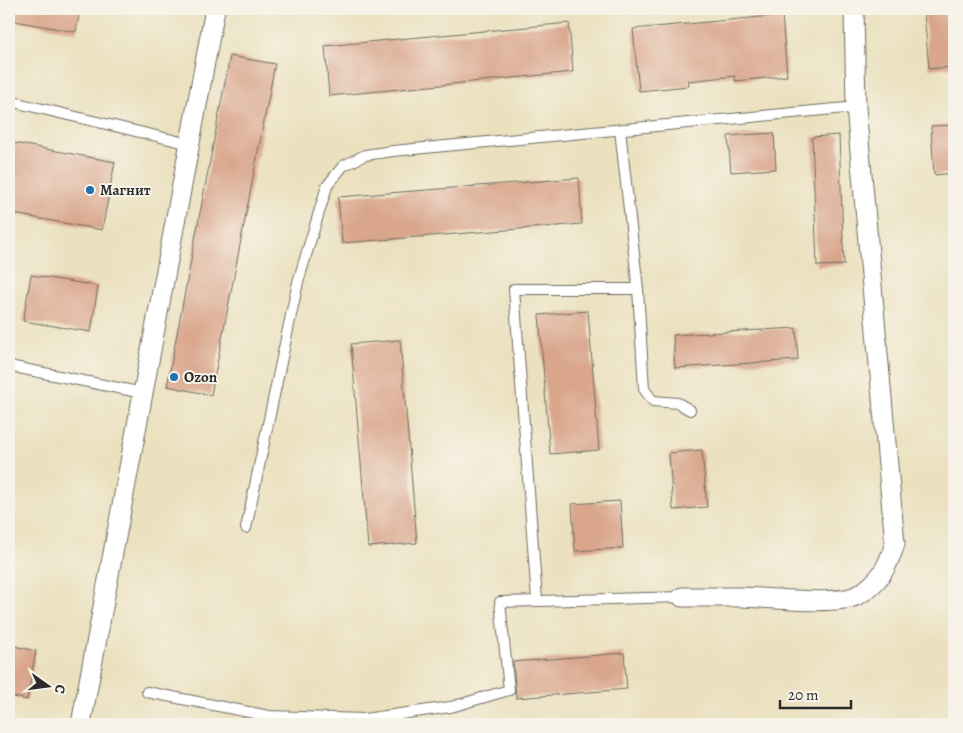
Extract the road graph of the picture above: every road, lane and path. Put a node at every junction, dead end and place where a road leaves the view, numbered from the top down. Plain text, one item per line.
1 (215, 9) edge
2 (854, 9) edge
3 (9, 101) edge
4 (856, 107) junction
5 (620, 130) junction
6 (190, 144) junction
7 (638, 289) junction
8 (9, 366) edge
9 (143, 393) junction
10 (690, 410) dead end
11 (246, 528) dead end
12 (682, 598) joint
13 (537, 600) junction
14 (147, 692) dead end
15 (81, 724) edge

1 - 6 street
2 - 4 street
3 - 6 lane
4 - 5 lane
4 - 12 street
5 - 7 lane
5 - 11 lane
6 - 9 street
7 - 10 lane
7 - 13 lane
8 - 9 lane
9 - 15 street
12 - 13 lane
13 - 14 lane

